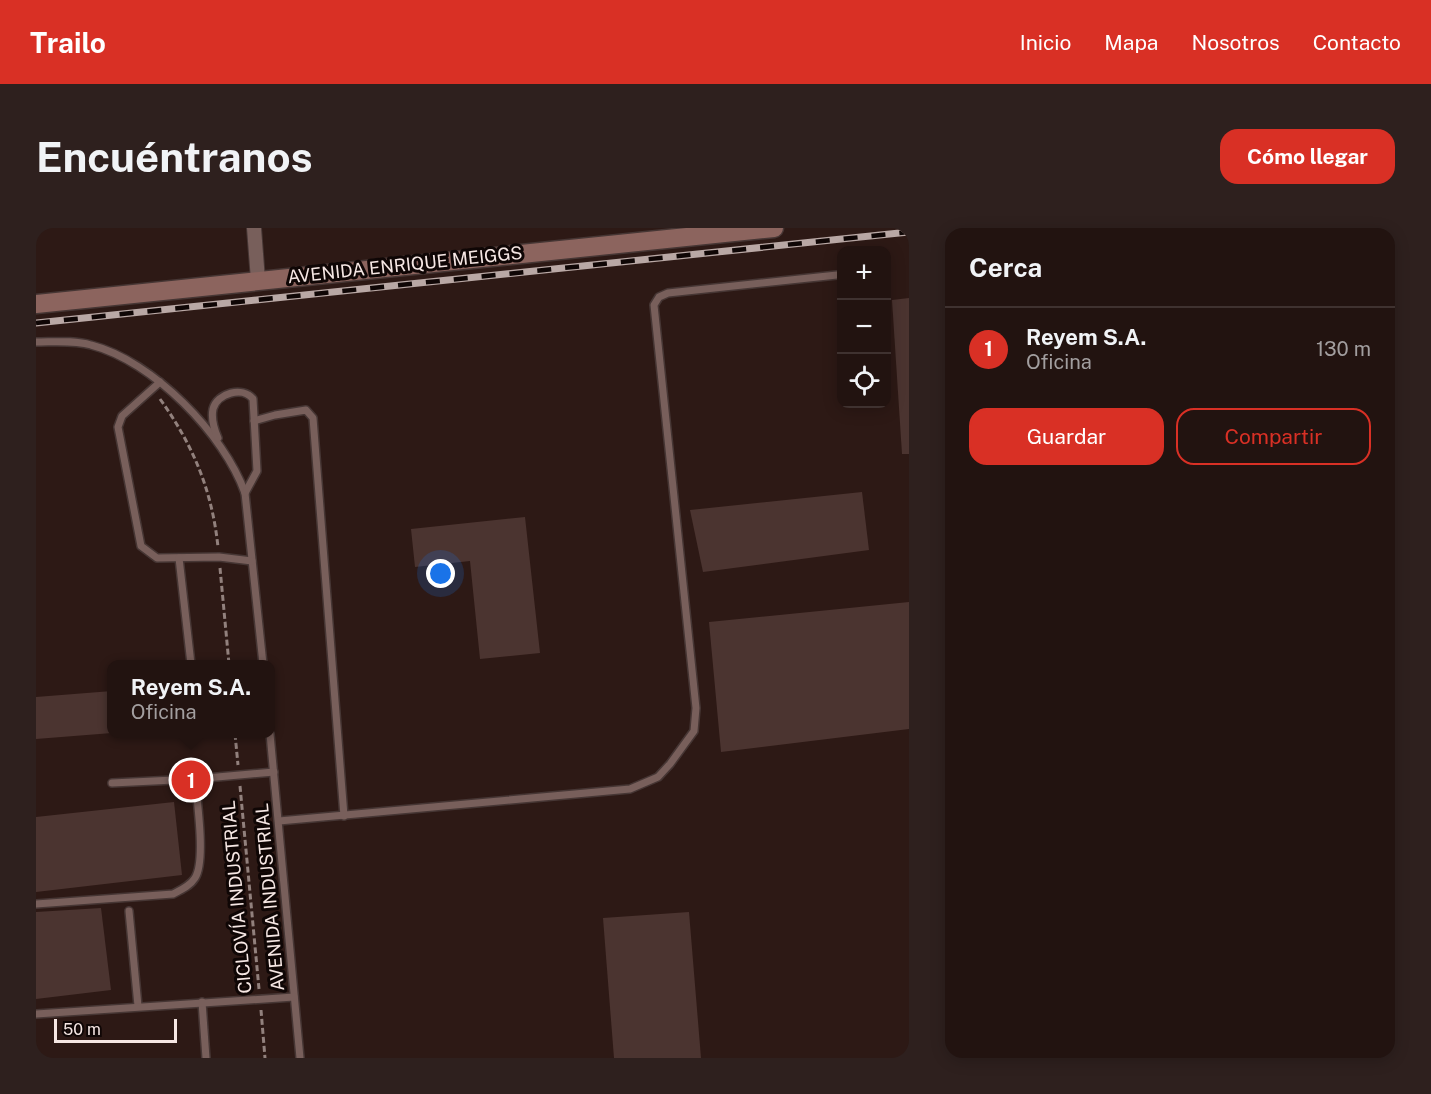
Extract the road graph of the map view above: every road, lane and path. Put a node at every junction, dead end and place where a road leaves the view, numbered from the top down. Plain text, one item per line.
1 (254, 228) edge
2 (774, 228) edge
3 (837, 275) dead end
4 (258, 280) junction
5 (36, 304) edge
6 (36, 342) edge
7 (159, 382) junction
8 (149, 390) junction
9 (254, 422) junction
10 (221, 446) junction
11 (245, 493) junction
12 (219, 557) junction
13 (179, 558) junction
14 (252, 561) junction
15 (191, 660) edge
16 (229, 660) edge
17 (263, 660) edge
18 (235, 738) edge
19 (270, 738) edge
20 (274, 772) junction
21 (239, 776) junction
22 (195, 779) junction
23 (112, 783) dead end
24 (344, 816) junction
25 (279, 821) junction
26 (36, 904) edge
27 (129, 911) dead end
28 (294, 998) junction
29 (260, 1000) junction
30 (202, 1002) junction
31 (138, 1006) junction
32 (36, 1014) edge
33 (206, 1058) edge
34 (265, 1058) edge
35 (300, 1058) edge

1 - 4 street
2 - 4 street, AVENIDA ENRIQUE MEIGGS
3 - 24 lane
4 - 5 street, AVENIDA ENRIQUE MEIGGS
6 - 7 lane
7 - 8 lane
7 - 10 lane
8 - 12 path
8 - 13 lane
9 - 10 lane
9 - 11 lane
9 - 24 lane
10 - 11 lane
11 - 14 lane
12 - 13 lane
12 - 14 lane
12 - 16 path
13 - 15 lane
14 - 17 lane
18 - 21 path, CICLOVÍA INDUSTRIAL
19 - 20 lane, AVENIDA INDUSTRIAL
20 - 21 lane
20 - 25 lane, AVENIDA INDUSTRIAL
21 - 22 lane
21 - 29 path, CICLOVÍA INDUSTRIAL
22 - 23 lane
22 - 26 lane
24 - 25 lane
25 - 28 lane, AVENIDA INDUSTRIAL
27 - 31 lane
28 - 29 lane
28 - 35 lane, AVENIDA INDUSTRIAL
29 - 30 lane
29 - 34 path, CICLOVÍA INDUSTRIAL
30 - 31 lane
30 - 33 lane
31 - 32 lane

